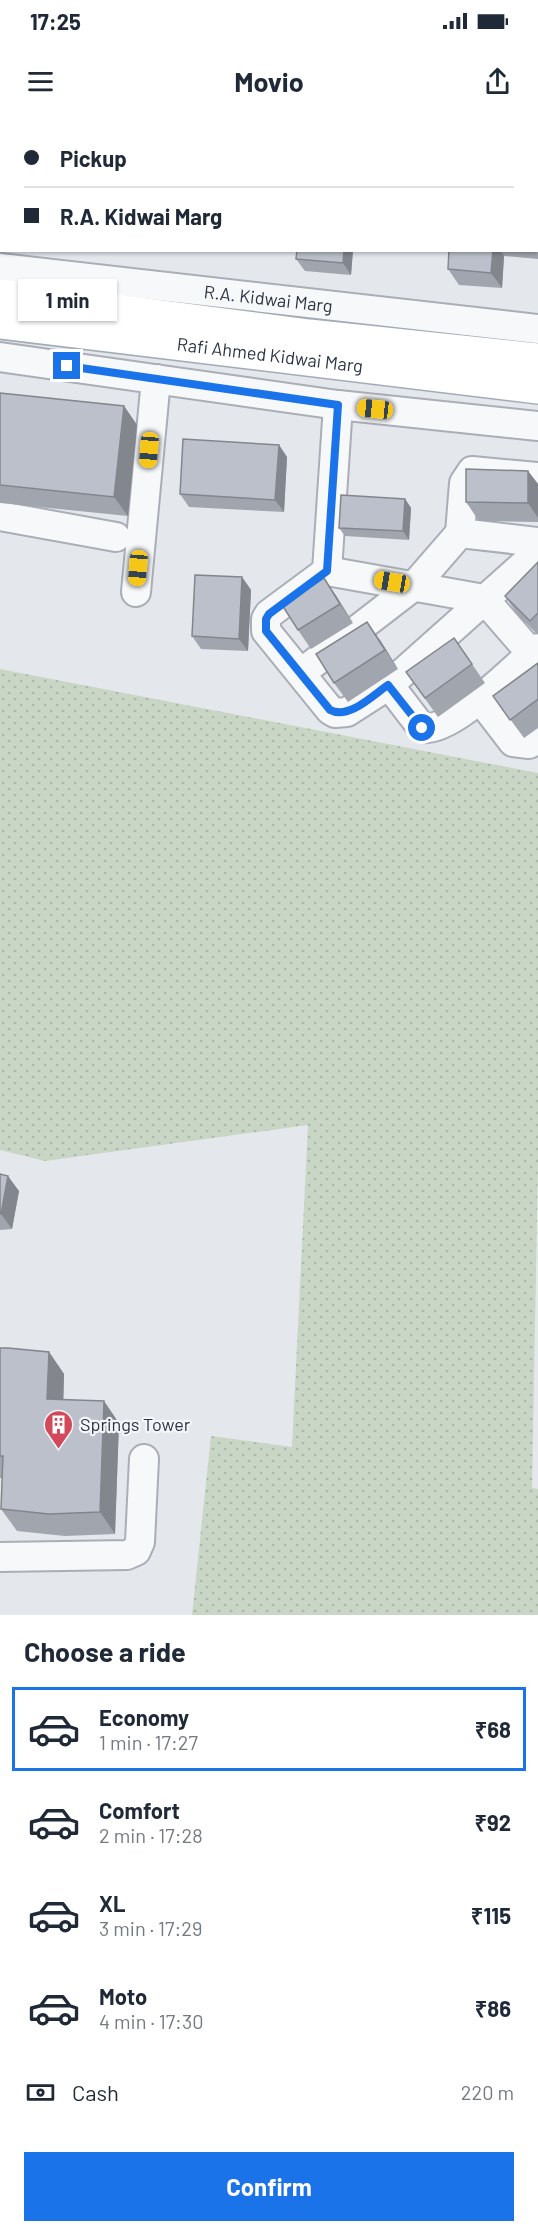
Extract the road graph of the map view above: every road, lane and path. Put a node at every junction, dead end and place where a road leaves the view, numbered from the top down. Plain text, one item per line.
1 (0, 268) edge
2 (0, 296) edge
3 (0, 322) edge
4 (538, 329) edge
5 (0, 357) edge
6 (538, 360) edge
7 (156, 379) junction
8 (538, 387) edge
9 (338, 405) junction
10 (538, 426) edge
11 (538, 477) edge
12 (0, 516) edge
13 (460, 533) junction
14 (116, 537) dead end
15 (538, 542) edge
16 (538, 552) edge
17 (327, 571) junction
18 (414, 586) junction
19 (136, 592) dead end
20 (484, 599) junction
21 (535, 651) edge
22 (301, 673) junction
23 (388, 685) junction
24 (480, 699) junction
25 (538, 738) edge
26 (144, 1459) dead end
27 (0, 1557) edge

1 - 4 street, R.A. Kidwai Marg
2 - 6 main road
3 - 8 main road, Rafi Ahmed Kidwai Marg
5 - 7 street
7 - 9 street
7 - 19 street
9 - 10 street
9 - 17 street
11 - 13 street
12 - 14 street
13 - 15 street
13 - 18 street
16 - 20 street
17 - 18 street
17 - 22 street
18 - 20 street
18 - 22 street
20 - 21 street
20 - 23 street
21 - 24 street
22 - 23 street
23 - 24 street
24 - 25 street
26 - 27 street

